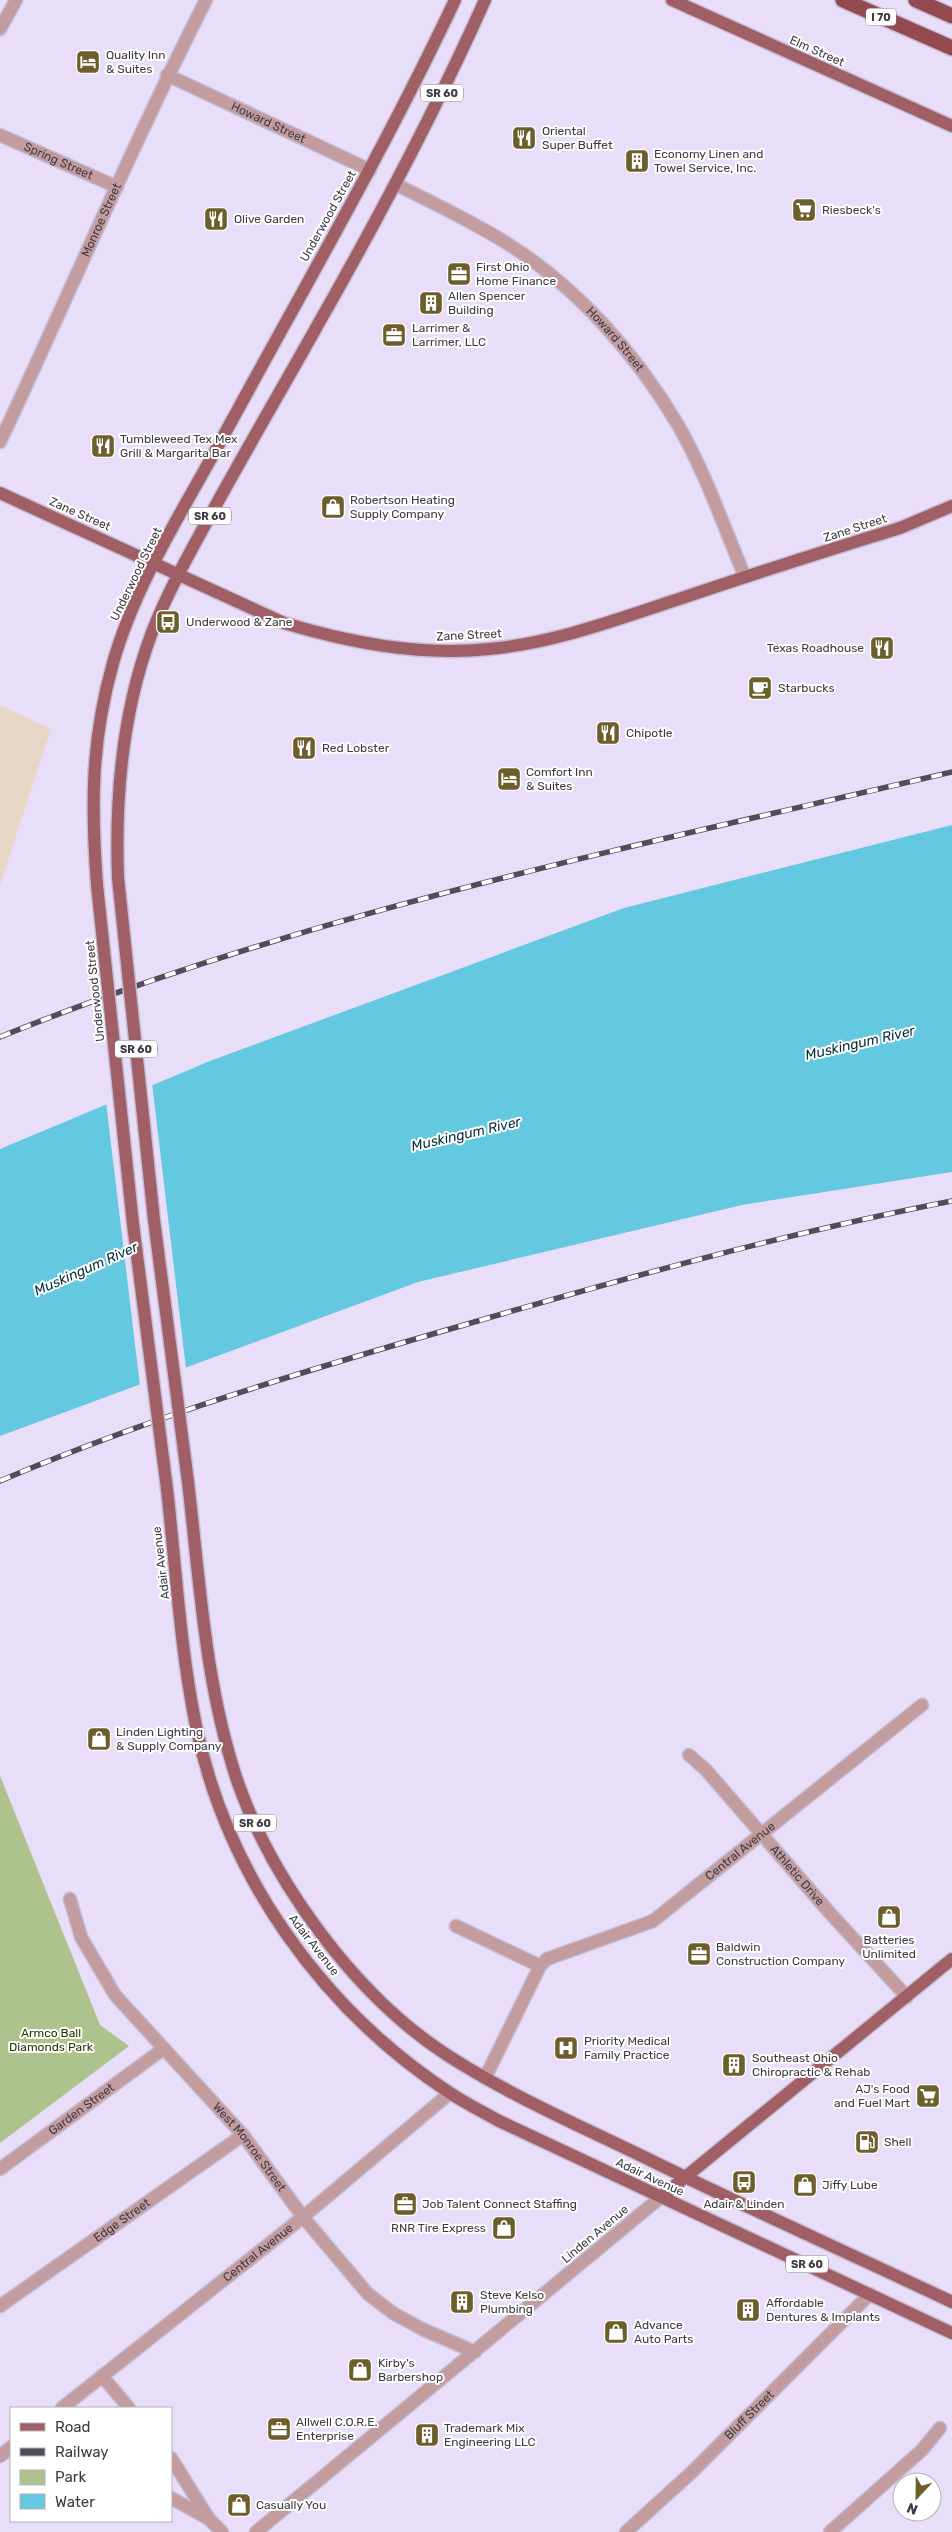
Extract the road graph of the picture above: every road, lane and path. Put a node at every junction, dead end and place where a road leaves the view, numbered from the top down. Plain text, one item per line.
1 (16, 0) edge
2 (206, 0) edge
3 (455, 0) edge
4 (485, 0) edge
5 (672, 0) edge
6 (843, 0) edge
7 (921, 2) edge
8 (952, 16) edge
9 (0, 29) edge
10 (952, 48) edge
11 (168, 75) junction
12 (951, 122) edge
13 (0, 134) edge
14 (370, 170) junction
15 (395, 184) junction
16 (117, 187) junction
17 (0, 442) edge
18 (0, 493) edge
19 (951, 508) edge
20 (155, 563) junction
21 (179, 575) junction
22 (745, 577) junction
23 (133, 1224) joint
24 (922, 1705) dead end
25 (689, 1755) dead end
26 (761, 1833) junction
27 (70, 1899) dead end
28 (456, 1926) dead end
29 (952, 1958) edge
30 (540, 1966) junction
31 (907, 1997) junction
32 (163, 2049) junction
33 (485, 2078) junction
34 (450, 2093) junction
35 (242, 2135) junction
36 (0, 2169) edge
37 (684, 2177) junction
38 (661, 2197) junction
39 (303, 2217) junction
40 (870, 2294) junction
41 (952, 2302) edge
42 (0, 2306) edge
43 (952, 2333) edge
44 (475, 2352) junction
45 (102, 2376) junction
46 (63, 2407) edge
47 (128, 2407) edge
48 (940, 2428) dead end
49 (10, 2448) edge
50 (0, 2456) edge
51 (172, 2460) edge
52 (172, 2499) edge
53 (209, 2519) junction
54 (222, 2532) edge
55 (256, 2532) edge
56 (626, 2532) edge
57 (830, 2532) edge

1 - 9 street
2 - 11 street, Monroe Street
3 - 14 main road, Underwood Street / SR 60
4 - 15 main road, SR 60
5 - 12 main road, Elm Street
6 - 10 highway, I 70
7 - 8 highway
11 - 14 street, Howard Street
11 - 16 street, Monroe Street
13 - 16 street, Spring Street
14 - 20 main road, Underwood Street / SR 60
15 - 21 main road, SR 60
15 - 22 street, Howard Street
16 - 17 street, Monroe Street
18 - 20 main road, Zane Street
19 - 22 main road, Zane Street
20 - 21 main road, Zane Street
20 - 23 main road, Underwood Street / SR 60, bridge
21 - 22 main road, Zane Street
21 - 33 main road, Adair Avenue / SR 60, bridge
23 - 34 main road, Adair Avenue / SR 60, bridge
24 - 26 street, Central Avenue
25 - 26 street, Athletic Drive
26 - 30 street, Central Avenue
26 - 31 street, Athletic Drive
27 - 32 street, West Monroe Street
28 - 30 street
29 - 31 main road, Linden Avenue
30 - 33 street
31 - 37 main road, Linden Avenue
32 - 35 street, West Monroe Street
32 - 36 street, Garden Street
33 - 37 main road, Adair Avenue / SR 60
34 - 38 main road, Adair Avenue / SR 60
34 - 39 street, Central Avenue
35 - 39 street, West Monroe Street
35 - 42 street, Edge Street
37 - 38 main road, Linden Avenue
37 - 41 main road, Adair Avenue / SR 60
38 - 40 main road, Adair Avenue / SR 60
38 - 44 street, Linden Avenue
39 - 44 street, West Monroe Street
39 - 45 street, Central Avenue
40 - 43 main road, Adair Avenue / SR 60
40 - 56 street, Bluff Street
44 - 55 street, Linden Avenue
45 - 46 street, Central Avenue
45 - 47 street
48 - 57 street
49 - 50 street
51 - 53 street
52 - 53 street
53 - 54 street

